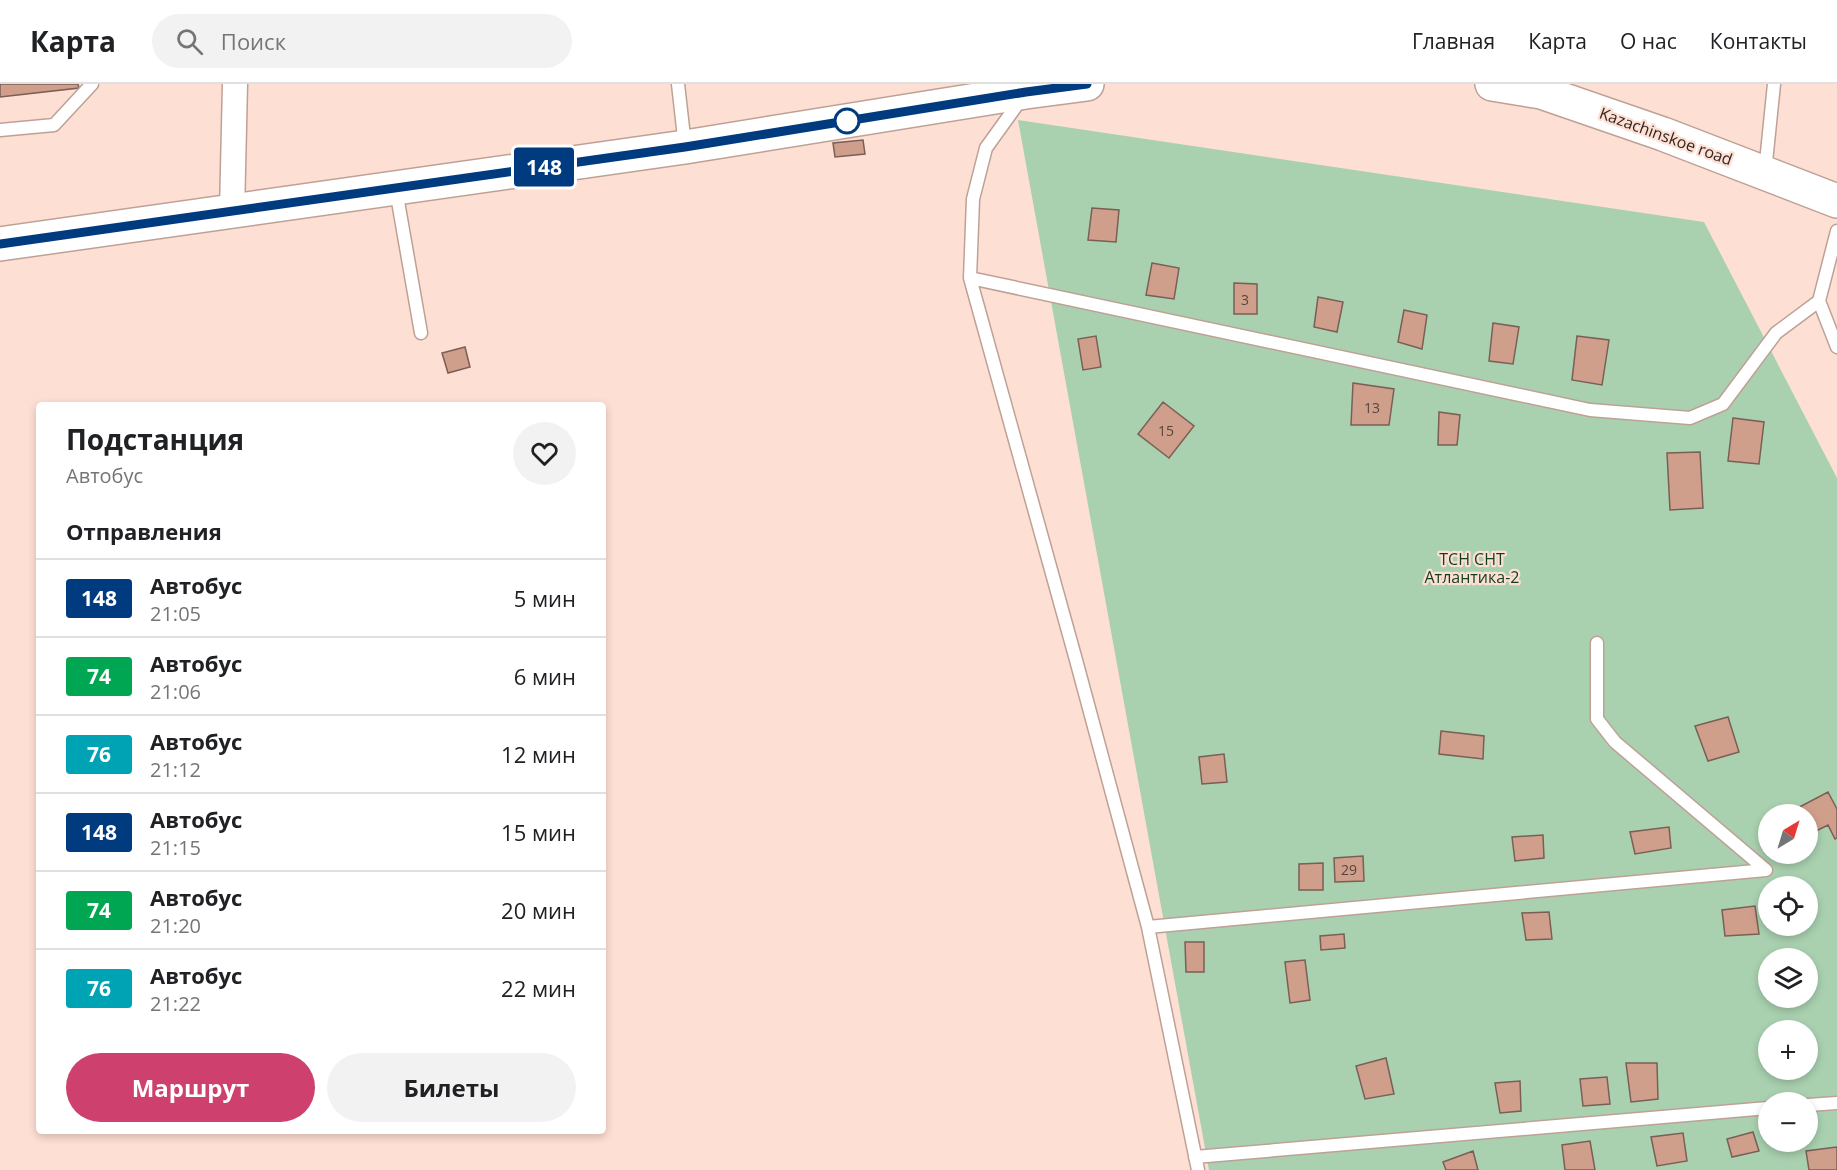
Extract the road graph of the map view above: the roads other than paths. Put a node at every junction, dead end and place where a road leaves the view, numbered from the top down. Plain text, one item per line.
1 (92, 84) edge
2 (235, 84) edge
3 (678, 84) edge
4 (1087, 84) edge
5 (1492, 84) edge
6 (1773, 84) edge
7 (1026, 92) junction
8 (0, 130) edge
9 (685, 147) junction
10 (1765, 173) junction
11 (396, 189) junction
12 (1837, 201) edge
13 (232, 212) junction
14 (1837, 231) edge
15 (0, 244) edge
16 (970, 278) junction
17 (1819, 301) junction
18 (421, 333) dead end
19 (1837, 347) edge
20 (1597, 643) dead end
21 (1148, 927) junction
22 (1837, 1103) edge
23 (1818, 1104) edge
24 (1758, 1109) edge
25 (1195, 1157) junction
26 (1198, 1170) edge

1 - 8 lane
2 - 13 street
3 - 9 lane
4 - 7 main road
5 - 10 main road, Kazachinskoe road
6 - 10 lane
7 - 9 main road
7 - 16 lane
9 - 11 main road
10 - 12 main road, Kazachinskoe road
11 - 13 main road
11 - 18 lane
13 - 15 main road
14 - 17 lane
16 - 17 lane
16 - 21 lane
17 - 19 lane
20 - 21 lane
21 - 25 lane
22 - 23 lane
24 - 25 lane
25 - 26 lane

